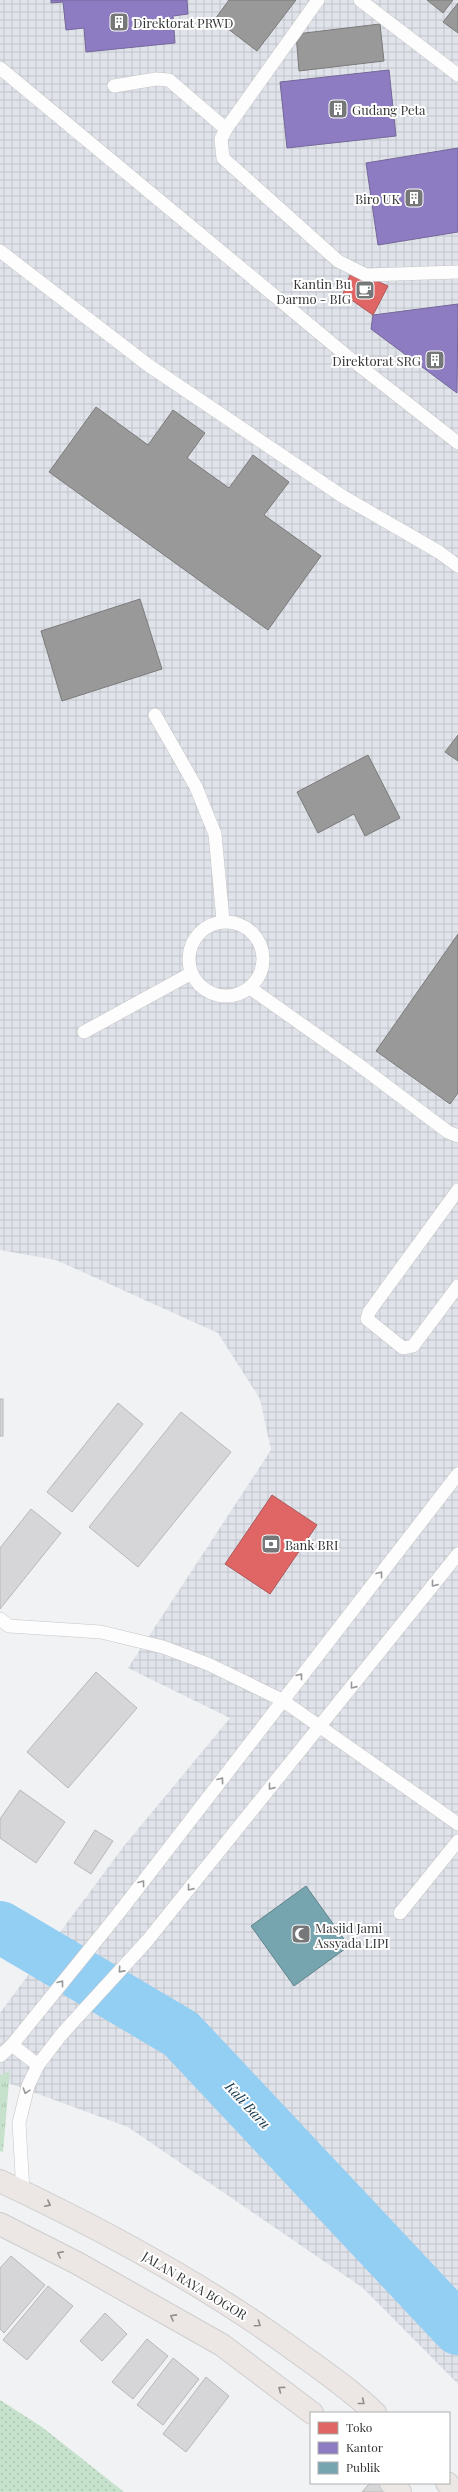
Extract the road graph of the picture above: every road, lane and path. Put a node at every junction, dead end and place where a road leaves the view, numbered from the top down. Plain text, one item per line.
1 (318, 0) edge
2 (360, 0) edge
3 (0, 68) edge
4 (458, 75) edge
5 (114, 86) dead end
6 (226, 129) junction
7 (0, 251) edge
8 (458, 272) edge
9 (458, 443) edge
10 (458, 566) edge
11 (155, 715) dead end
12 (223, 920) junction
13 (190, 974) junction
14 (250, 988) junction
15 (84, 1032) dead end
16 (458, 1136) edge
17 (458, 1190) edge
18 (458, 1286) edge
19 (458, 1474) edge
20 (458, 1554) edge
21 (0, 1619) edge
22 (282, 1700) junction
23 (320, 1726) junction
24 (458, 1824) edge
25 (458, 1841) edge
26 (400, 1913) dead end
27 (12, 2045) junction
28 (0, 2056) edge
29 (38, 2065) junction
30 (0, 2181) edge
31 (23, 2192) junction
32 (0, 2224) edge
33 (311, 2412) edge
34 (374, 2412) edge
35 (392, 2484) edge
36 (448, 2484) edge
37 (400, 2492) edge
38 (456, 2492) edge

1 - 6 lane
2 - 4 lane
3 - 9 lane
5 - 6 lane
6 - 8 lane
7 - 10 lane
11 - 12 lane
12 - 13 lane
12 - 14 lane
13 - 14 lane
13 - 15 lane
14 - 16 lane
17 - 18 lane
22 -> 19 lane
20 -> 23 lane
21 - 22 lane
22 - 23 lane
27 -> 22 lane
23 - 24 lane
23 -> 29 lane
25 - 26 lane
27 - 28 lane
27 - 29 lane
29 -> 31 lane
30 - 31 highway, JALAN RAYA BOGOR
31 -> 34 highway, JALAN RAYA BOGOR
33 -> 32 highway
35 - 37 highway
36 - 38 highway

